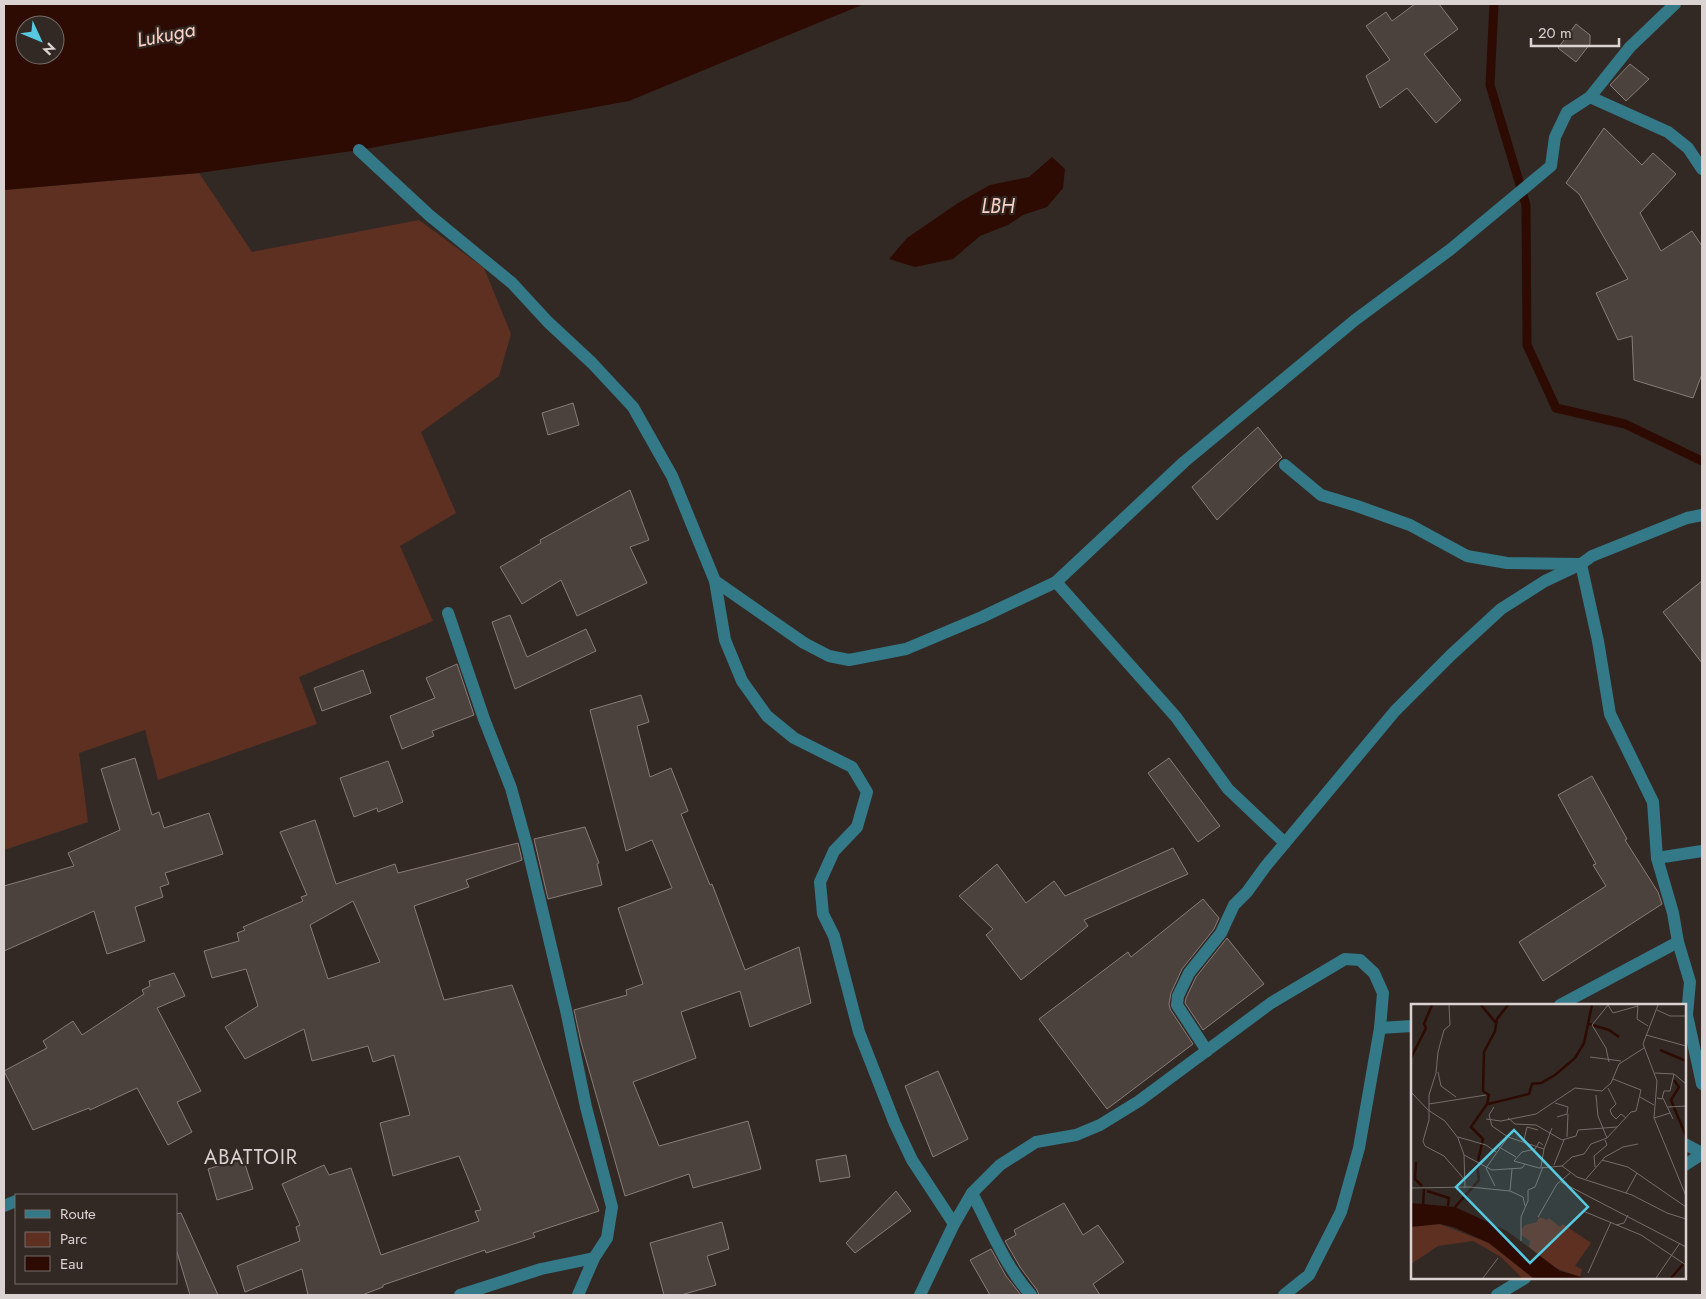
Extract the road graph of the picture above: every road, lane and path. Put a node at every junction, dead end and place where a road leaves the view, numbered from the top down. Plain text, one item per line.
1 (1675, 4) edge
2 (1590, 97) junction
3 (359, 150) dead end
4 (1702, 169) edge
5 (1285, 465) dead end
6 (1702, 515) edge
7 (1581, 564) junction
8 (715, 581) junction
9 (1056, 582) junction
10 (448, 613) dead end
11 (1286, 843) junction
12 (1702, 851) edge
13 (1657, 858) junction
14 (1678, 942) junction
15 (1562, 1004) edge
16 (1411, 1026) edge
17 (1380, 1028) junction
18 (1207, 1051) junction
19 (1686, 1059) edge
20 (1698, 1065) junction
21 (1702, 1084) edge
22 (1686, 1145) edge
23 (1702, 1153) edge
24 (1686, 1164) edge
25 (972, 1193) junction
26 (954, 1224) junction
27 (594, 1258) junction
28 (1523, 1279) edge
29 (460, 1295) edge
30 (578, 1295) edge
31 (920, 1295) edge
32 (1031, 1295) edge
33 (1284, 1295) edge
34 (1497, 1295) edge

1 - 2 street
2 - 4 street
2 - 9 street
3 - 8 street
5 - 7 street
6 - 7 street
7 - 11 street
7 - 13 street
8 - 9 street
8 - 26 street
9 - 11 street
10 - 27 street
11 - 18 street
12 - 13 street
13 - 14 street
14 - 15 street
14 - 20 street
16 - 17 street
17 - 18 street
17 - 33 street
18 - 25 street
19 - 20 street
20 - 21 street
22 - 23 street
23 - 24 street
25 - 26 street
25 - 32 street
26 - 31 street
27 - 29 street
27 - 30 street
28 - 34 street

